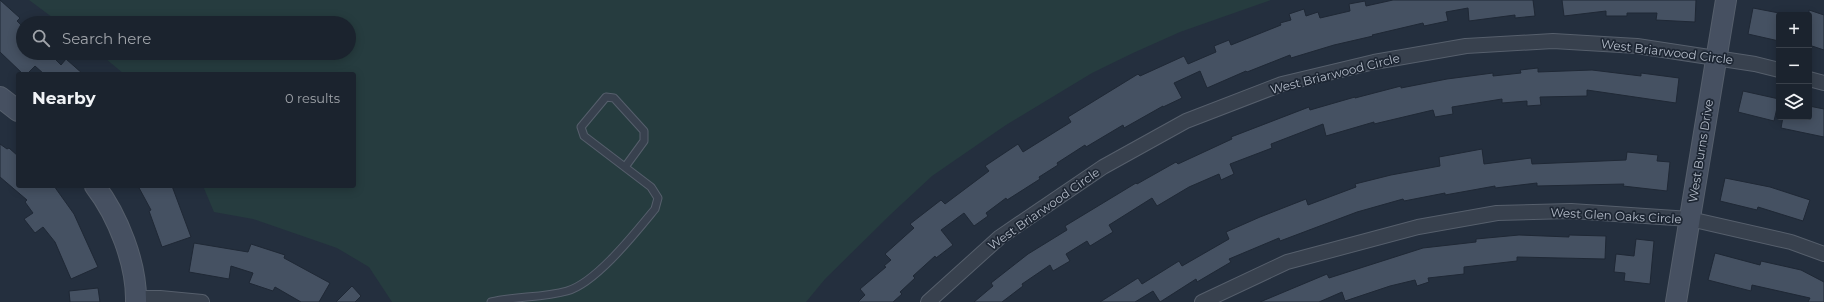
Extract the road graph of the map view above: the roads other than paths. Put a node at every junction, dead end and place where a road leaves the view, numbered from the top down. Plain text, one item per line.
1 (1726, 0) edge
2 (1717, 58) junction
3 (1776, 69) edge
4 (1812, 80) edge
5 (1824, 83) edge
6 (0, 97) edge
7 (16, 109) edge
8 (625, 167) junction
9 (96, 188) edge
10 (1690, 219) junction
11 (1824, 254) edge
12 (136, 300) edge
13 (202, 302) edge
14 (491, 302) edge
15 (928, 302) edge
16 (1202, 302) edge
17 (1676, 302) edge

1 - 2 street, West Burns Drive
2 - 3 street, West Briarwood Circle
2 - 10 street, West Burns Drive
2 - 15 street, West Briarwood Circle
4 - 5 street
6 - 7 street
8 - 8 lane
8 - 14 lane
9 - 12 street
10 - 11 street, West Glen Oaks Circle
10 - 16 street, West Glen Oaks Circle
10 - 17 street, West Burns Drive
12 - 13 street

